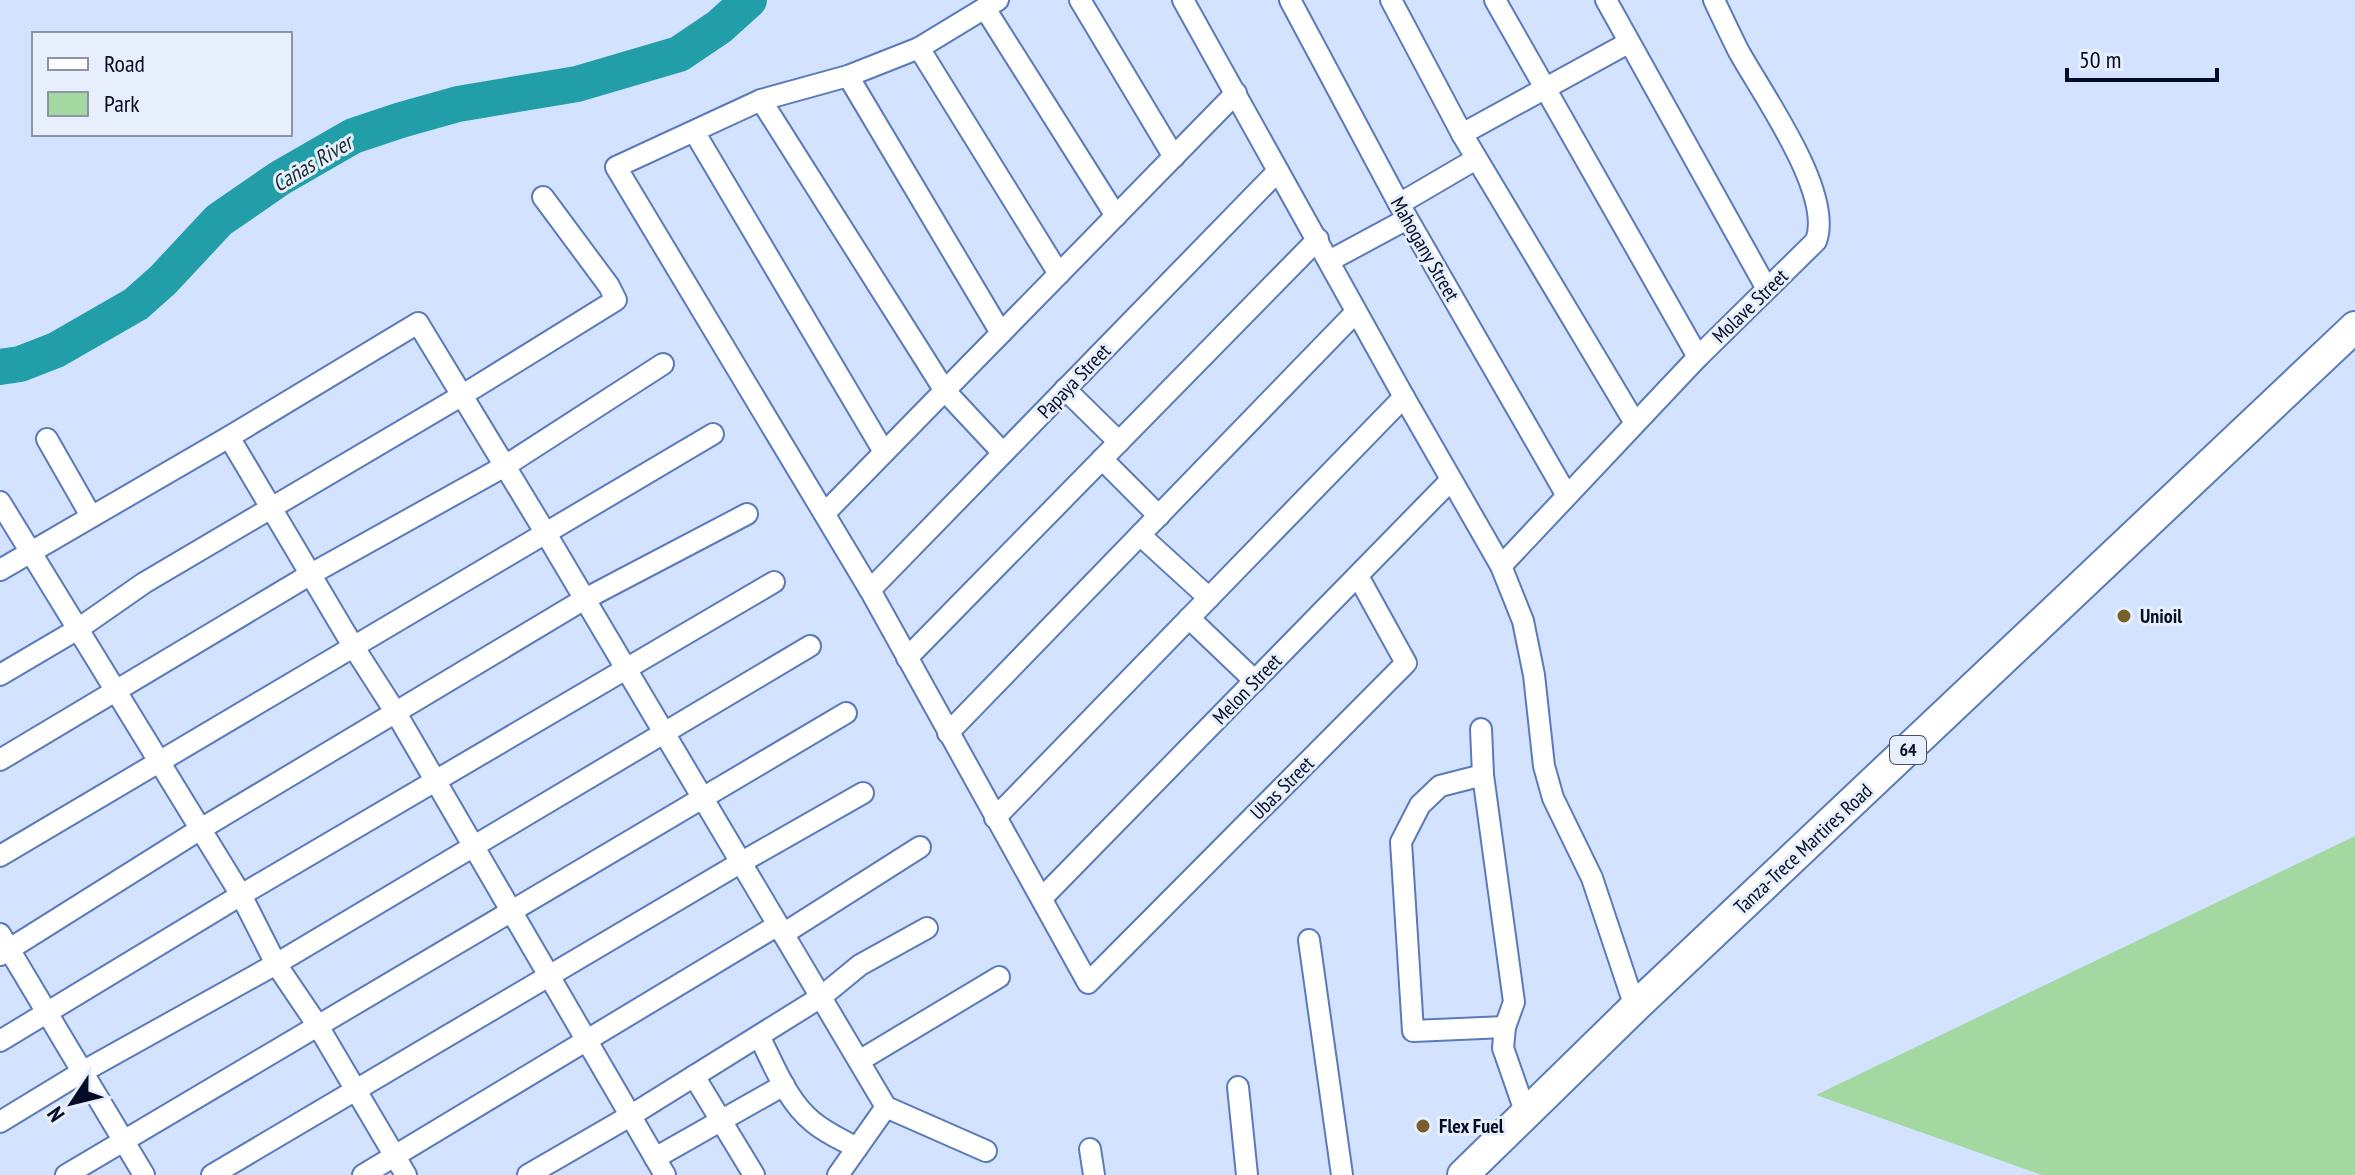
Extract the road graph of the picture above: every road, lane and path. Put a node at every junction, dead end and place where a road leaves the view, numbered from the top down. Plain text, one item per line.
1 (1080, 0) edge
2 (1183, 0) edge
3 (1290, 0) edge
4 (1391, 0) edge
5 (1495, 0) edge
6 (1606, 0) edge
7 (1714, 0) edge
8 (992, 5) edge
9 (1628, 43) junction
10 (919, 48) junction
11 (848, 76) junction
12 (1543, 90) junction
13 (1236, 93) junction
14 (761, 100) junction
15 (695, 133) junction
16 (1462, 134) junction
17 (1174, 157) junction
18 (1476, 159) junction
19 (1278, 171) junction
20 (543, 197) dead end
21 (1403, 212) junction
22 (1116, 216) junction
23 (1318, 239) junction
24 (1329, 261) junction
25 (1059, 274) junction
26 (1767, 289) junction
27 (1356, 312) junction
28 (2355, 327) edge
29 (1001, 333) junction
30 (1698, 357) junction
31 (663, 364) dead end
32 (1065, 389) junction
33 (945, 391) junction
34 (461, 396) junction
35 (1404, 397) junction
36 (1635, 423) junction
37 (713, 434) dead end
38 (229, 437) junction
39 (47, 439) dead end
40 (1119, 442) junction
41 (884, 452) junction
42 (1003, 453) junction
43 (1102, 459) junction
44 (505, 466) junction
45 (1451, 480) junction
46 (1566, 494) junction
47 (0, 502) edge
48 (273, 508) junction
49 (825, 513) junction
50 (747, 514) dead end
51 (91, 516) junction
52 (1159, 516) junction
53 (545, 532) junction
54 (1140, 535) junction
55 (31, 551) junction
56 (1501, 566) junction
57 (0, 570) edge
58 (311, 574) junction
59 (1358, 576) junction
60 (774, 582) dead end
61 (870, 590) junction
62 (1209, 598) junction
63 (583, 600) junction
64 (1189, 618) junction
65 (78, 629) junction
66 (353, 646) junction
67 (810, 646) dead end
68 (907, 658) junction
69 (624, 669) junction
70 (0, 675) edge
71 (1255, 681) junction
72 (116, 689) junction
73 (396, 713) junction
74 (846, 713) dead end
75 (1481, 729) dead end
76 (662, 732) junction
77 (948, 733) junction
78 (0, 760) edge
79 (158, 762) junction
80 (1483, 775) junction
81 (437, 782) junction
82 (863, 793) dead end
83 (702, 799) junction
84 (995, 818) junction
85 (199, 830) junction
86 (474, 846) junction
87 (920, 847) dead end
88 (0, 856) edge
89 (740, 863) junction
90 (241, 895) junction
91 (1042, 898) junction
92 (510, 911) junction
93 (927, 928) dead end
94 (780, 929) junction
95 (1309, 940) dead end
96 (3, 946) edge
97 (276, 964) junction
98 (550, 975) junction
99 (999, 977) dead end
100 (821, 997) junction
101 (1635, 1007) junction
102 (49, 1012) junction
103 (318, 1026) junction
104 (1505, 1027) junction
105 (759, 1036) junction
106 (0, 1041) edge
107 (588, 1041) junction
108 (859, 1061) junction
109 (82, 1072) junction
110 (694, 1076) junction
111 (784, 1085) junction
112 (1238, 1087) dead end
113 (355, 1092) junction
114 (886, 1107) junction
115 (1526, 1114) junction
116 (630, 1116) junction
117 (719, 1121) junction
118 (0, 1122) edge
119 (124, 1141) junction
120 (857, 1148) junction
121 (1090, 1149) dead end
122 (986, 1151) dead end
123 (394, 1156) junction
124 (660, 1166) edge
125 (66, 1175) edge
126 (144, 1175) edge
127 (212, 1175) edge
128 (363, 1175) edge
129 (406, 1175) edge
130 (528, 1175) edge
131 (754, 1175) edge
132 (838, 1175) edge
133 (1094, 1175) edge
134 (1247, 1175) edge
135 (1342, 1175) edge
136 (1463, 1175) edge

1 - 17 street
2 - 13 street
3 - 21 street, Mahogany Street
4 - 16 street
5 - 12 street
6 - 9 street
7 - 26 street, Molave Street
8 - 10 street
8 - 22 street
9 - 12 street
9 - 26 street
10 - 11 street
10 - 25 street
11 - 14 street
11 - 29 street
12 - 16 street
12 - 30 street
13 - 17 street
13 - 19 street
14 - 15 street
14 - 33 street
15 - 41 street
15 - 49 street
16 - 18 street
17 - 22 street
18 - 21 street
18 - 36 street
19 - 23 street
19 - 32 street, Papaya Street
20 - 34 street
21 - 24 street
21 - 46 street, Mahogany Street
22 - 25 street
23 - 24 street
23 - 40 street
24 - 27 street
25 - 29 street
26 - 30 street, Molave Street
27 - 35 street
27 - 52 street
28 - 101 main road, Tanza-Trece Martires Road / 64
29 - 33 street
30 - 36 street, Molave Street
31 - 44 street
32 - 40 street
32 - 42 street, Papaya Street
33 - 41 street
33 - 42 street
34 - 38 street
34 - 44 street
34 - 48 street
35 - 45 street
35 - 62 street
36 - 46 street, Molave Street
37 - 53 street
38 - 48 street
38 - 51 street
39 - 51 street
40 - 43 street
41 - 49 street
42 - 61 street, Papaya Street
43 - 52 street
43 - 68 street
44 - 53 street
44 - 58 street
45 - 56 street
45 - 59 street, Melon Street
46 - 56 street, Molave Street
47 - 55 street
48 - 58 street
48 - 65 street
49 - 61 street
50 - 63 street
51 - 55 street
52 - 54 street
53 - 63 street
53 - 66 street
54 - 62 street
54 - 77 street
55 - 57 street
55 - 65 street
56 - 101 street
58 - 66 street
58 - 72 street
59 - 71 street, Melon Street
59 - 91 street, Ubas Street
60 - 69 street
61 - 68 street
62 - 64 street
63 - 69 street
63 - 73 street
64 - 71 street
64 - 84 street
65 - 70 street
65 - 72 street
66 - 73 street
66 - 79 street
67 - 76 street
68 - 77 street
69 - 76 street
69 - 81 street
71 - 91 street, Melon Street
72 - 78 street
72 - 79 street
73 - 81 street
73 - 85 street
74 - 83 street
75 - 80 street
76 - 83 street
76 - 86 street
77 - 84 street
79 - 85 street
79 - 88 street
80 - 104 street
80 - 104 street
81 - 86 street
81 - 90 street
82 - 89 street
83 - 89 street
83 - 92 street
84 - 91 street
85 - 90 street
85 - 96 street
86 - 92 street
86 - 97 street
87 - 94 street
89 - 94 street
89 - 98 street
90 - 97 street
90 - 102 street
92 - 98 street
92 - 103 street
93 - 100 street
94 - 100 street
94 - 107 street
95 - 135 street
96 - 102 street
97 - 103 street
97 - 109 street
98 - 107 street
98 - 113 street
99 - 108 street
100 - 105 street
100 - 108 street
101 - 115 main road, Tanza-Trece Martires Road / 64
102 - 106 street
102 - 109 street
103 - 113 street
103 - 119 street
104 - 115 street
105 - 110 street
105 - 111 street
107 - 116 street
107 - 123 street
108 - 114 street
109 - 118 street
109 - 119 street
110 - 116 street
110 - 117 street
111 - 117 street
111 - 120 street
112 - 134 street
113 - 123 street
113 - 127 street
114 - 120 street
114 - 122 street
115 - 136 main road, Tanza-Trece Martires Road / 64
116 - 124 street
116 - 130 street
117 - 124 street
117 - 131 street
119 - 125 street
119 - 126 street
120 - 132 street
121 - 133 street
123 - 128 street
123 - 129 street

